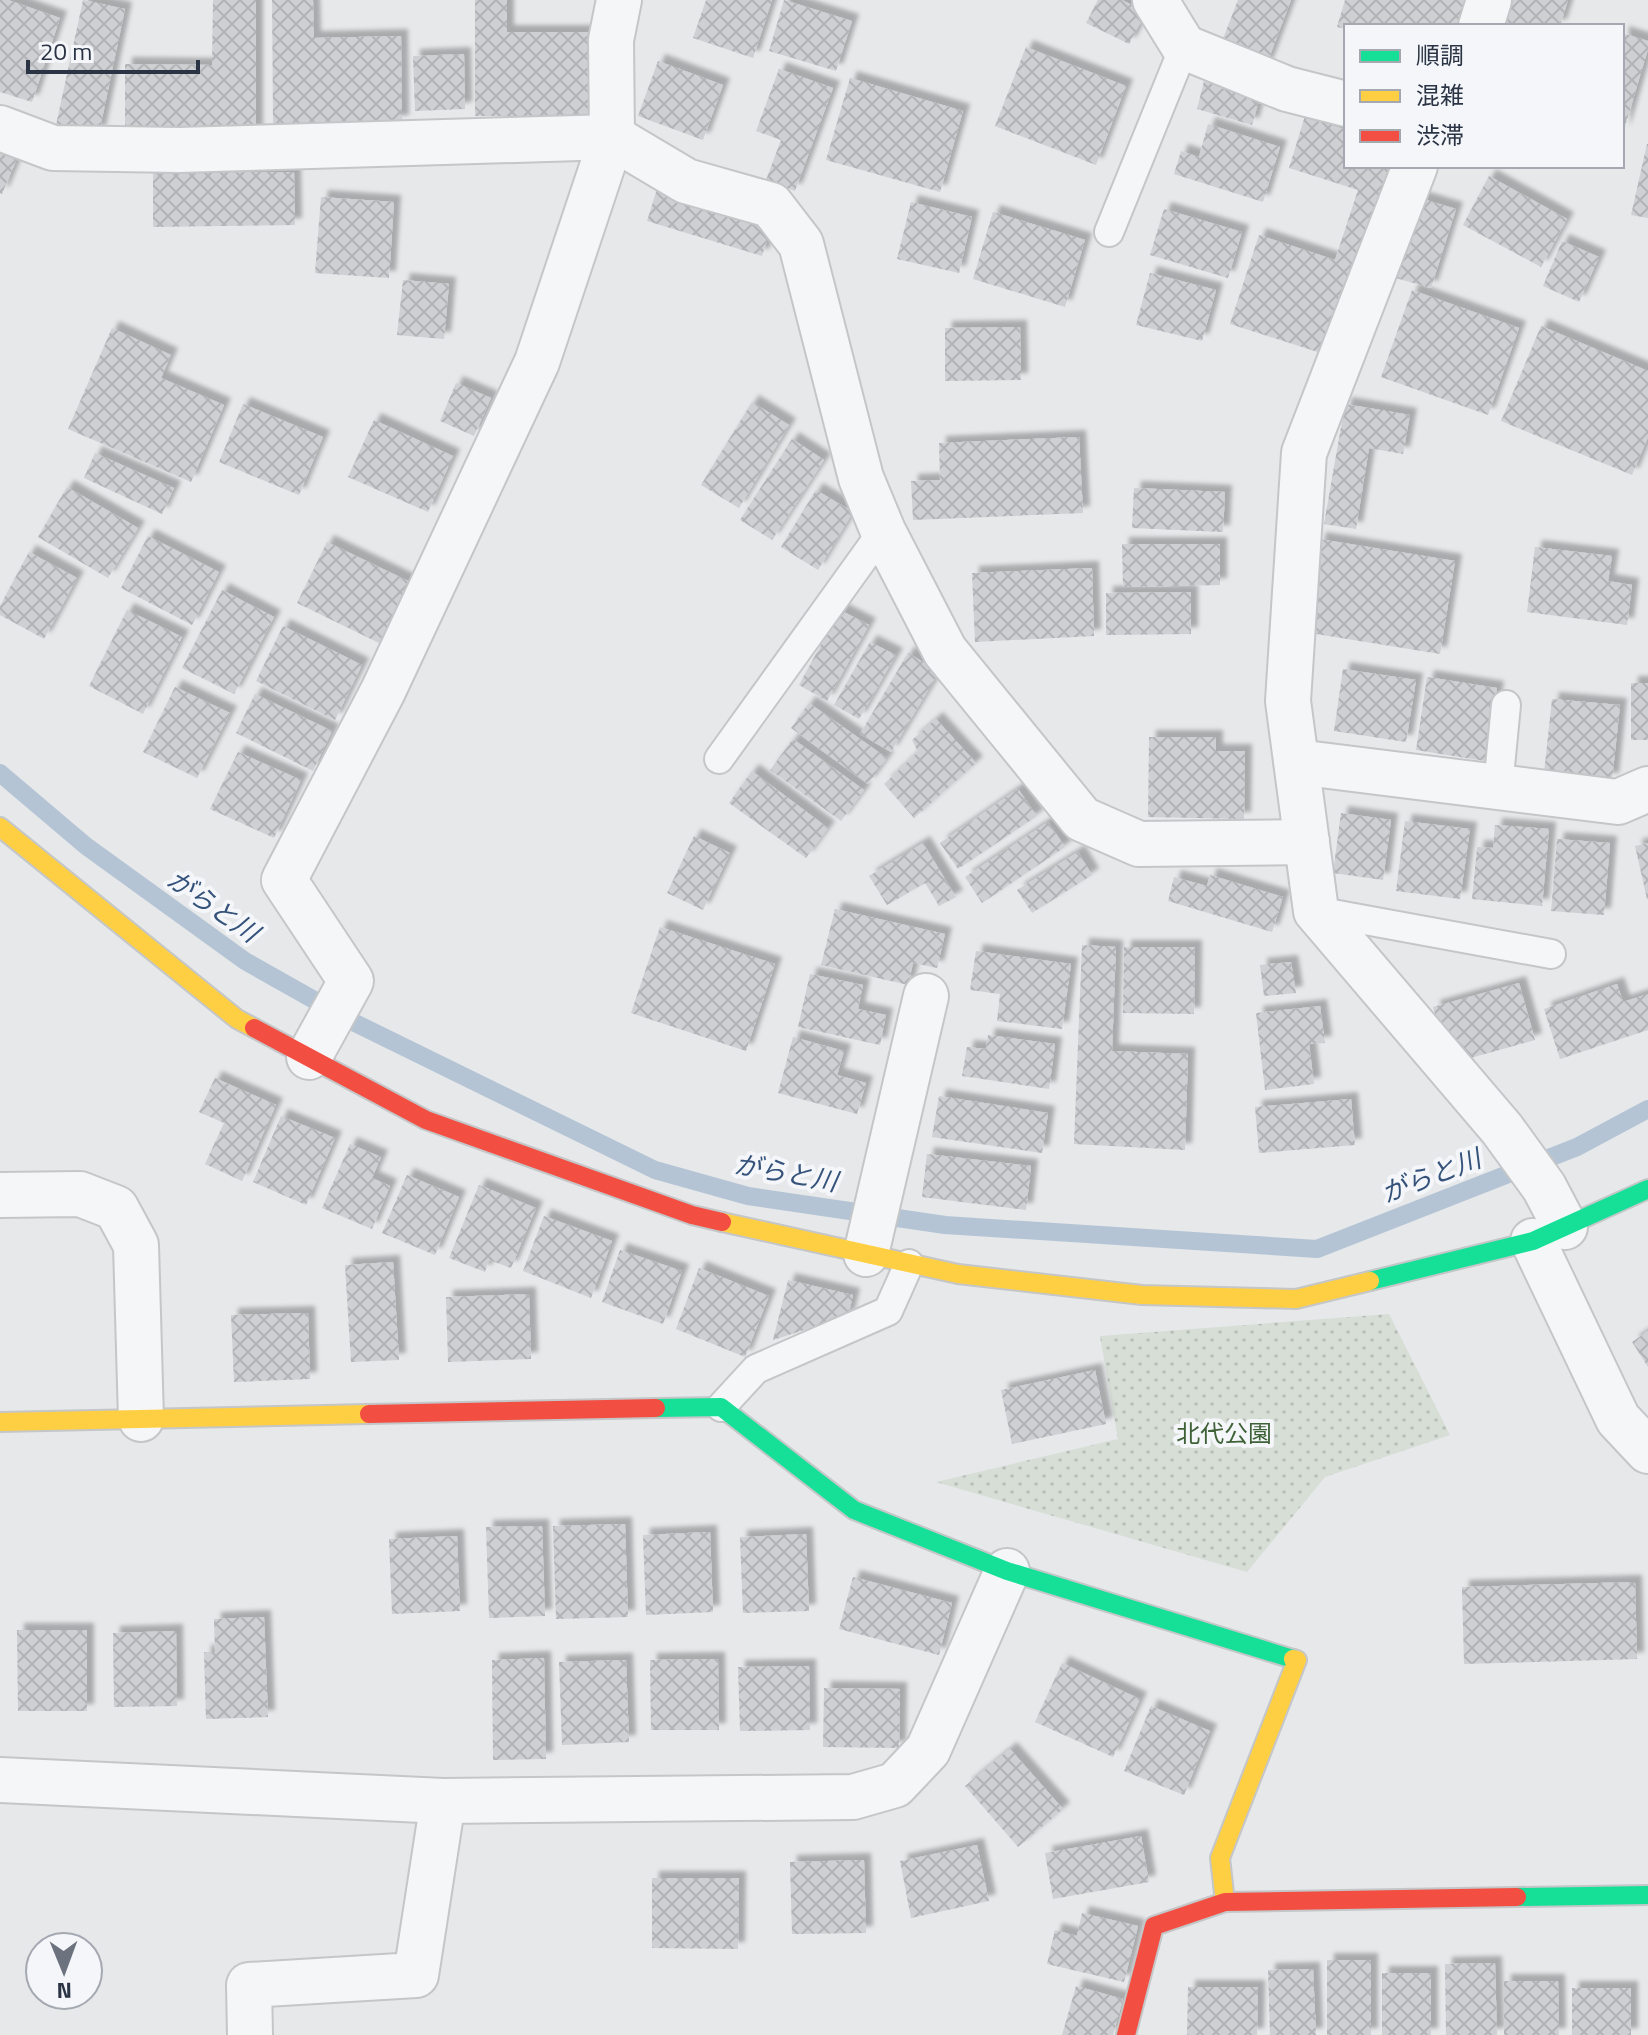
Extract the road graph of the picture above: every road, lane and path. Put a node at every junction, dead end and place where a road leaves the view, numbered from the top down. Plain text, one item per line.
1 (619, 0) edge
2 (1155, 0) edge
3 (1489, 0) edge
4 (1482, 24) edge
5 (1184, 47) junction
6 (1344, 103) edge
7 (0, 128) edge
8 (612, 137) junction
9 (1414, 168) edge
10 (1109, 232) dead end
11 (883, 531) junction
12 (1506, 705) dead end
13 (719, 759) dead end
14 (1297, 762) junction
15 (1498, 787) junction
16 (1648, 789) edge
17 (0, 827) edge
18 (1307, 842) junction
19 (1316, 911) junction
20 (1551, 954) dead end
21 (926, 996) dead end
22 (325, 1028) junction
23 (1648, 1189) edge
24 (0, 1195) edge
25 (1549, 1234) junction
26 (866, 1254) junction
27 (909, 1264) junction
28 (721, 1407) junction
29 (141, 1419) junction
30 (0, 1422) edge
31 (1648, 1451) edge
32 (1007, 1571) junction
33 (0, 1780) edge
34 (443, 1801) junction
35 (1648, 1895) edge
36 (1225, 1902) junction
37 (250, 2035) edge
38 (1126, 2035) edge

1 - 8 street
2 - 5 street
3 - 4 street
5 - 6 street
5 - 10 lane
7 - 8 street
8 - 11 street
8 - 22 street
9 - 14 street
11 - 13 lane
11 - 18 street
12 - 15 lane
14 - 15 street
14 - 18 street
15 - 16 street
17 - 22 street
18 - 19 street
19 - 20 lane
19 - 25 street
21 - 26 street
22 - 26 street
23 - 25 street
24 - 29 street
25 - 27 street
25 - 31 street
26 - 27 street
27 - 28 lane
28 - 29 street
28 - 32 street
29 - 30 street
32 - 34 street
32 - 36 street
33 - 34 street
34 - 37 street
35 - 36 street
36 - 38 street

